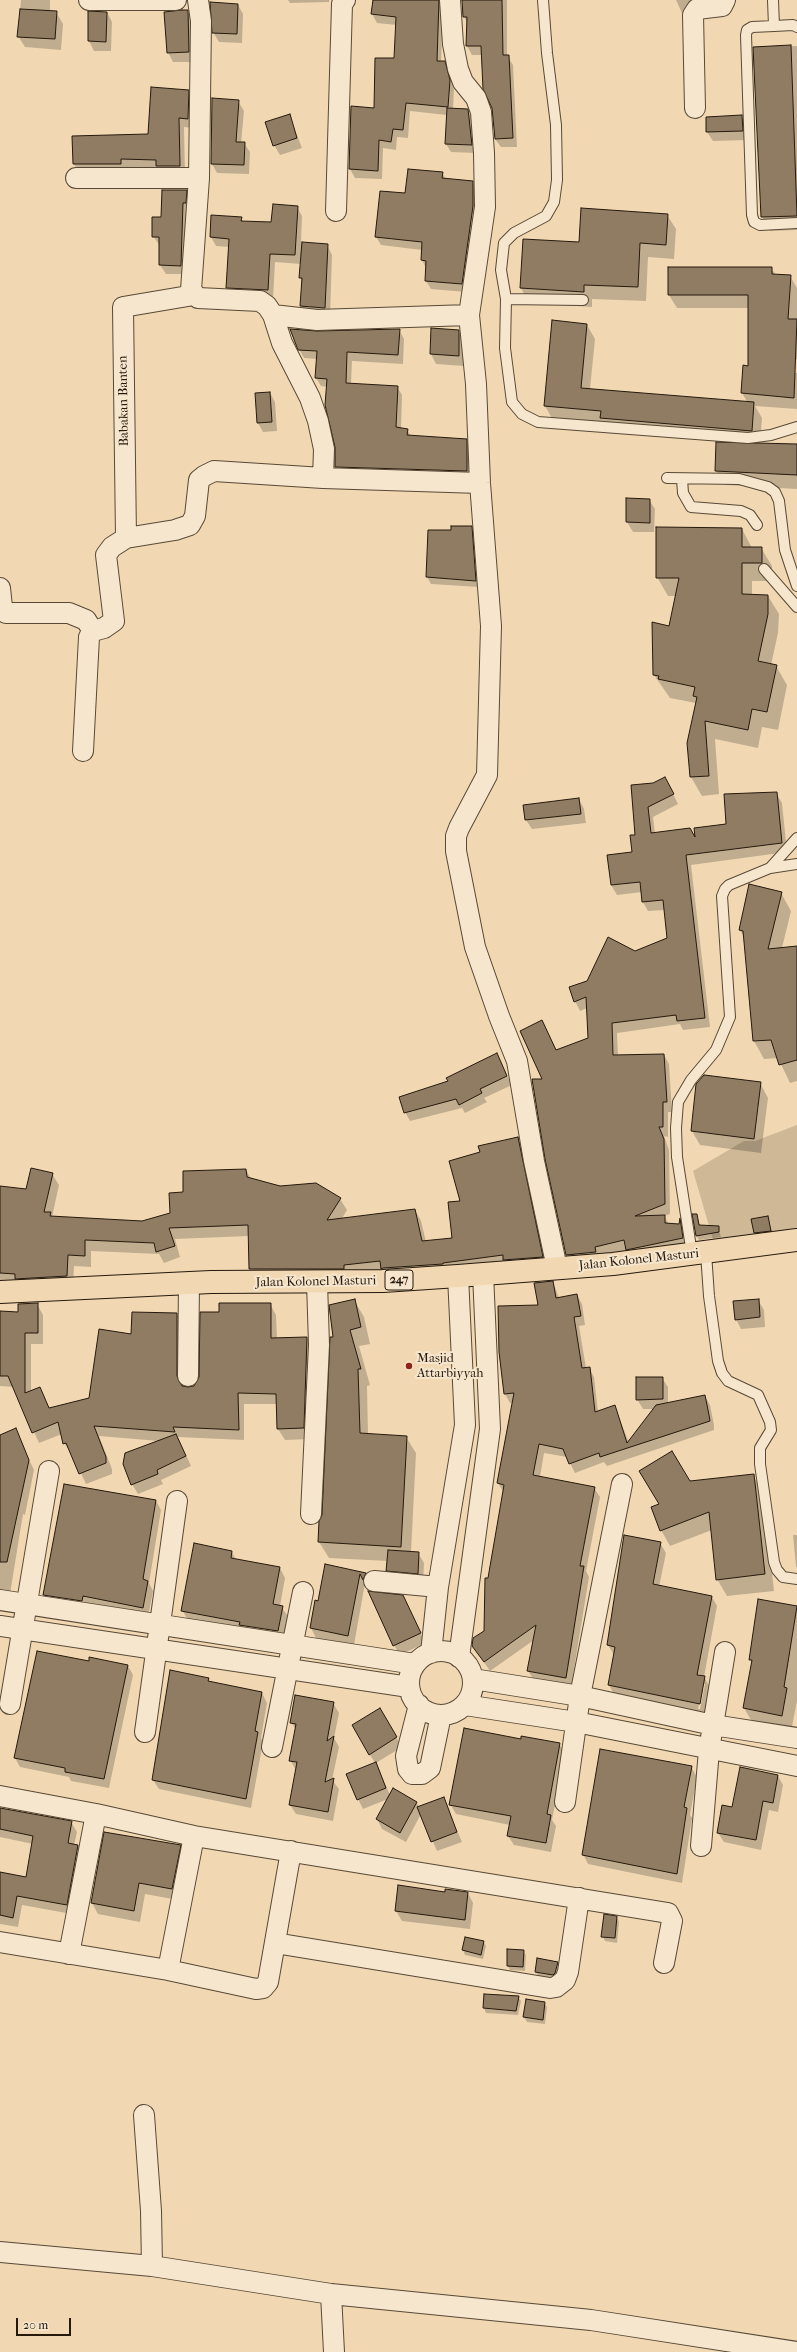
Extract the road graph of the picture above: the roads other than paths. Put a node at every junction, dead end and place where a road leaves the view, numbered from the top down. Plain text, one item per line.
1 (89, 0) edge
2 (176, 0) edge
3 (198, 0) edge
4 (345, 0) edge
5 (450, 0) edge
6 (543, 0) edge
7 (725, 0) edge
8 (773, 0) edge
9 (774, 26) junction
10 (797, 28) edge
11 (696, 108) dead end
12 (76, 178) dead end
13 (199, 178) junction
14 (336, 211) dead end
15 (797, 223) edge
16 (194, 295) junction
17 (506, 299) junction
18 (583, 300) dead end
19 (273, 315) junction
20 (469, 315) junction
21 (797, 427) edge
22 (323, 478) junction
23 (667, 478) dead end
24 (682, 479) junction
25 (480, 483) junction
26 (757, 525) dead end
27 (126, 538) junction
28 (764, 569) dead end
29 (797, 586) edge
30 (0, 588) edge
31 (797, 607) edge
32 (93, 631) junction
33 (83, 751) dead end
34 (797, 838) edge
35 (797, 864) edge
36 (770, 868) junction
37 (797, 1240) edge
38 (699, 1254) junction
39 (557, 1268) junction
40 (483, 1274) junction
41 (458, 1276) junction
42 (317, 1282) junction
43 (189, 1283) junction
44 (0, 1292) edge
45 (188, 1376) dead end
46 (49, 1471) dead end
47 (622, 1484) dead end
48 (177, 1501) dead end
49 (311, 1514) dead end
50 (448, 1525) junction
51 (477, 1527) junction
52 (797, 1579) edge
53 (374, 1581) dead end
54 (438, 1587) junction
55 (304, 1592) dead end
56 (0, 1600) edge
57 (27, 1604) junction
58 (48, 1607) junction
59 (160, 1625) junction
60 (0, 1626) edge
61 (182, 1628) junction
62 (22, 1629) junction
63 (44, 1632) junction
64 (293, 1645) junction
65 (313, 1648) junction
66 (157, 1649) junction
67 (178, 1652) junction
68 (725, 1652) dead end
69 (431, 1653) junction
70 (459, 1657) junction
71 (415, 1664) junction
72 (288, 1669) junction
73 (308, 1672) junction
74 (473, 1679) junction
75 (409, 1687) junction
76 (588, 1698) junction
77 (10, 1704) dead end
78 (418, 1705) junction
79 (465, 1706) junction
80 (441, 1716) junction
81 (583, 1724) junction
82 (712, 1725) junction
83 (145, 1732) dead end
84 (797, 1738) edge
85 (272, 1747) dead end
86 (709, 1750) junction
87 (797, 1766) edge
88 (0, 1796) edge
89 (565, 1802) dead end
90 (96, 1814) junction
91 (194, 1836) junction
92 (701, 1846) dead end
93 (291, 1851) junction
94 (579, 1898) junction
95 (0, 1942) edge
96 (276, 1943) junction
97 (70, 1954) junction
98 (664, 1963) dead end
99 (168, 1970) junction
100 (144, 2115) dead end
101 (0, 2252) edge
102 (152, 2266) junction
103 (332, 2294) junction
104 (708, 2345) edge
105 (334, 2352) edge
106 (797, 2352) edge

1 - 2 street
3 - 13 street
4 - 14 street
5 - 20 street
6 - 17 lane
7 - 11 street
8 - 9 lane
9 - 10 lane
9 - 15 lane
12 - 13 street
13 - 16 street
16 - 19 street
16 - 27 street, Babakan Banten
17 - 18 lane
17 - 21 lane
19 - 20 street
19 - 22 street
20 - 25 street
22 - 25 street
22 - 27 street
23 - 24 lane
24 - 26 lane
24 - 29 lane
25 - 39 street
27 - 32 street
28 - 31 lane
30 - 32 street
32 - 33 street
34 - 36 lane
35 - 36 lane
36 - 38 lane
37 - 38 main road, Jalan Kolonel Masturi / 247
38 - 39 main road, Jalan Kolonel Masturi / 247
38 - 52 lane
39 - 40 main road, Jalan Kolonel Masturi / 247
40 - 41 main road, Jalan Kolonel Masturi / 247
40 - 51 street
41 - 42 main road, Jalan Kolonel Masturi / 247
41 - 50 street
42 - 43 main road, Jalan Kolonel Masturi / 247
42 - 49 street
43 - 44 main road, Jalan Kolonel Masturi / 247
43 - 45 street
46 - 57 street
47 - 76 street
48 - 59 street
50 - 51 street
50 - 54 street
51 - 70 street
53 - 54 street
54 - 69 street
55 - 64 street
56 - 57 street
57 - 58 street
57 - 62 street
58 - 59 street
58 - 63 street
59 - 61 street
59 - 66 street
60 - 62 street
61 - 64 street
61 - 67 street
62 - 63 street
62 - 77 street
63 - 66 street
64 - 65 street
64 - 72 street
65 - 71 street
65 - 73 street
66 - 67 street
66 - 83 street
67 - 72 street
68 - 82 street
69 - 70 street
69 - 71 street
70 - 74 street
71 - 75 street
72 - 73 street
72 - 85 street
73 - 75 street
74 - 76 street
74 - 79 street
75 - 78 street
76 - 81 street
76 - 82 street
78 - 80 street
78 - 80 street
79 - 80 street
79 - 81 street
81 - 86 street
81 - 89 street
82 - 84 street
82 - 86 street
86 - 87 street
86 - 92 street
88 - 90 street
90 - 91 street
90 - 97 street
91 - 93 street
91 - 99 street
93 - 94 street
93 - 96 street
94 - 96 street
94 - 98 street
95 - 97 street
96 - 99 street
97 - 99 street
100 - 102 street
101 - 102 street
102 - 103 street
103 - 104 street
103 - 105 street
104 - 106 street

